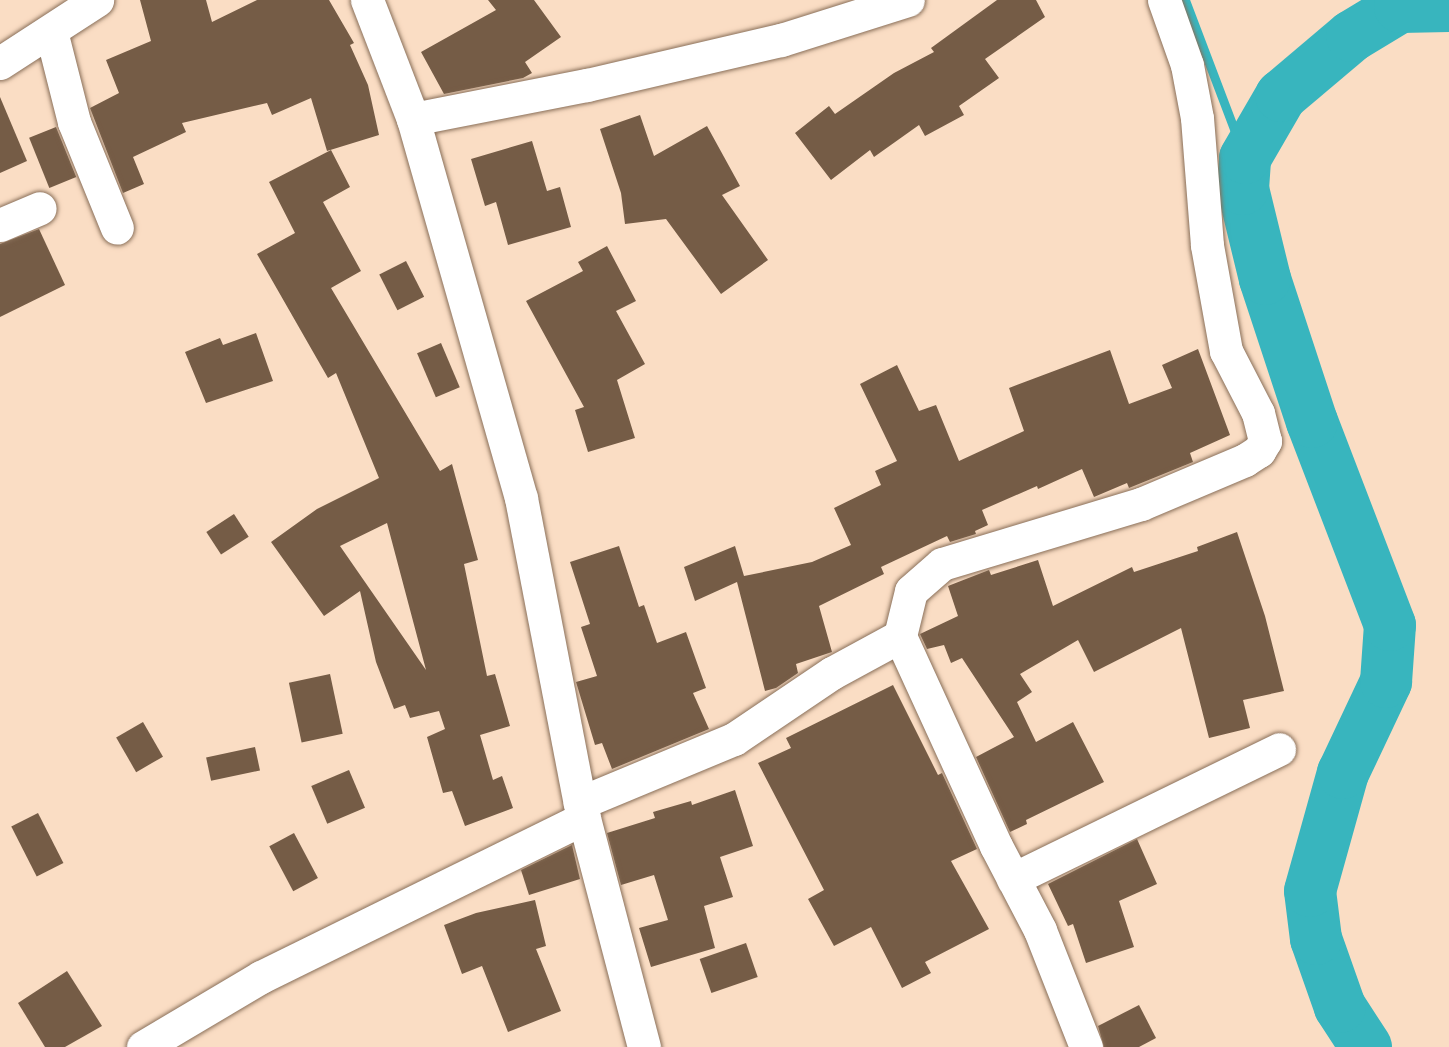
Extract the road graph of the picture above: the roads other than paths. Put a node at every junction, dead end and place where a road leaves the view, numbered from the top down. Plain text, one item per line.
1 (97, 0) edge
2 (367, 0) edge
3 (908, 0) edge
4 (1164, 0) edge
5 (51, 31) junction
6 (0, 63) edge
7 (413, 118) junction
8 (40, 208) dead end
9 (0, 225) edge
10 (117, 228) dead end
11 (900, 636) junction
12 (1279, 749) dead end
13 (582, 811) junction
14 (1013, 879) junction
15 (143, 1047) edge
16 (644, 1047) edge
17 (1086, 1047) edge

1 - 5 street
2 - 7 street
3 - 7 street
4 - 11 street
5 - 6 street
5 - 10 street
7 - 13 street
8 - 9 street
11 - 13 street
11 - 14 street
12 - 14 street
13 - 15 street
13 - 16 street
14 - 17 street

